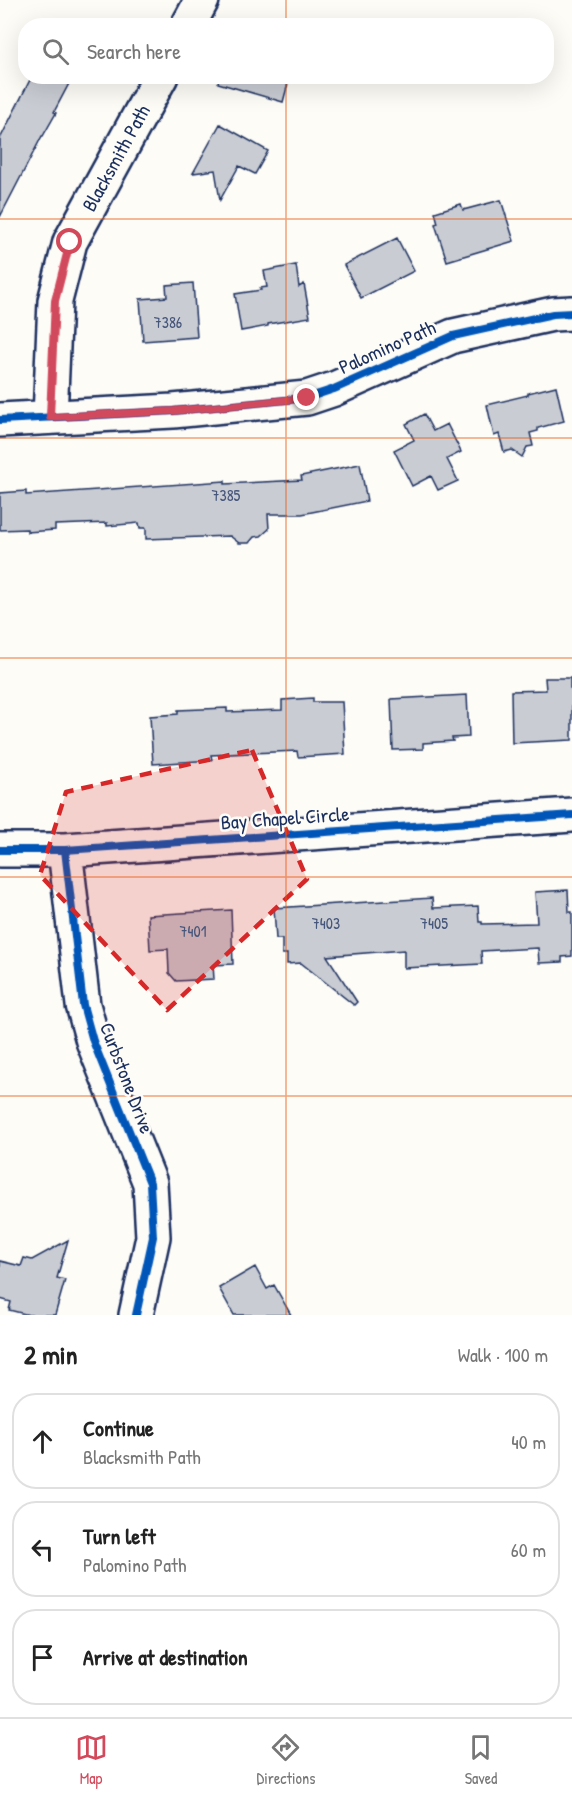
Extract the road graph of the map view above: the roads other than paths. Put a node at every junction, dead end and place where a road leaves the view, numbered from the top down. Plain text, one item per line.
1 (202, 0) edge
2 (192, 18) edge
3 (157, 84) edge
4 (572, 313) edge
5 (50, 417) junction
6 (0, 420) edge
7 (572, 815) edge
8 (0, 850) edge
9 (65, 850) junction
10 (136, 1315) edge

1 - 2 street
3 - 5 street, Blacksmith Path
4 - 5 street, Palomino Path
5 - 6 street, Palomino Path
7 - 9 street, Bay Chapel Circle
8 - 9 street, Bay Chapel Circle
9 - 10 street, Curbstone Drive

